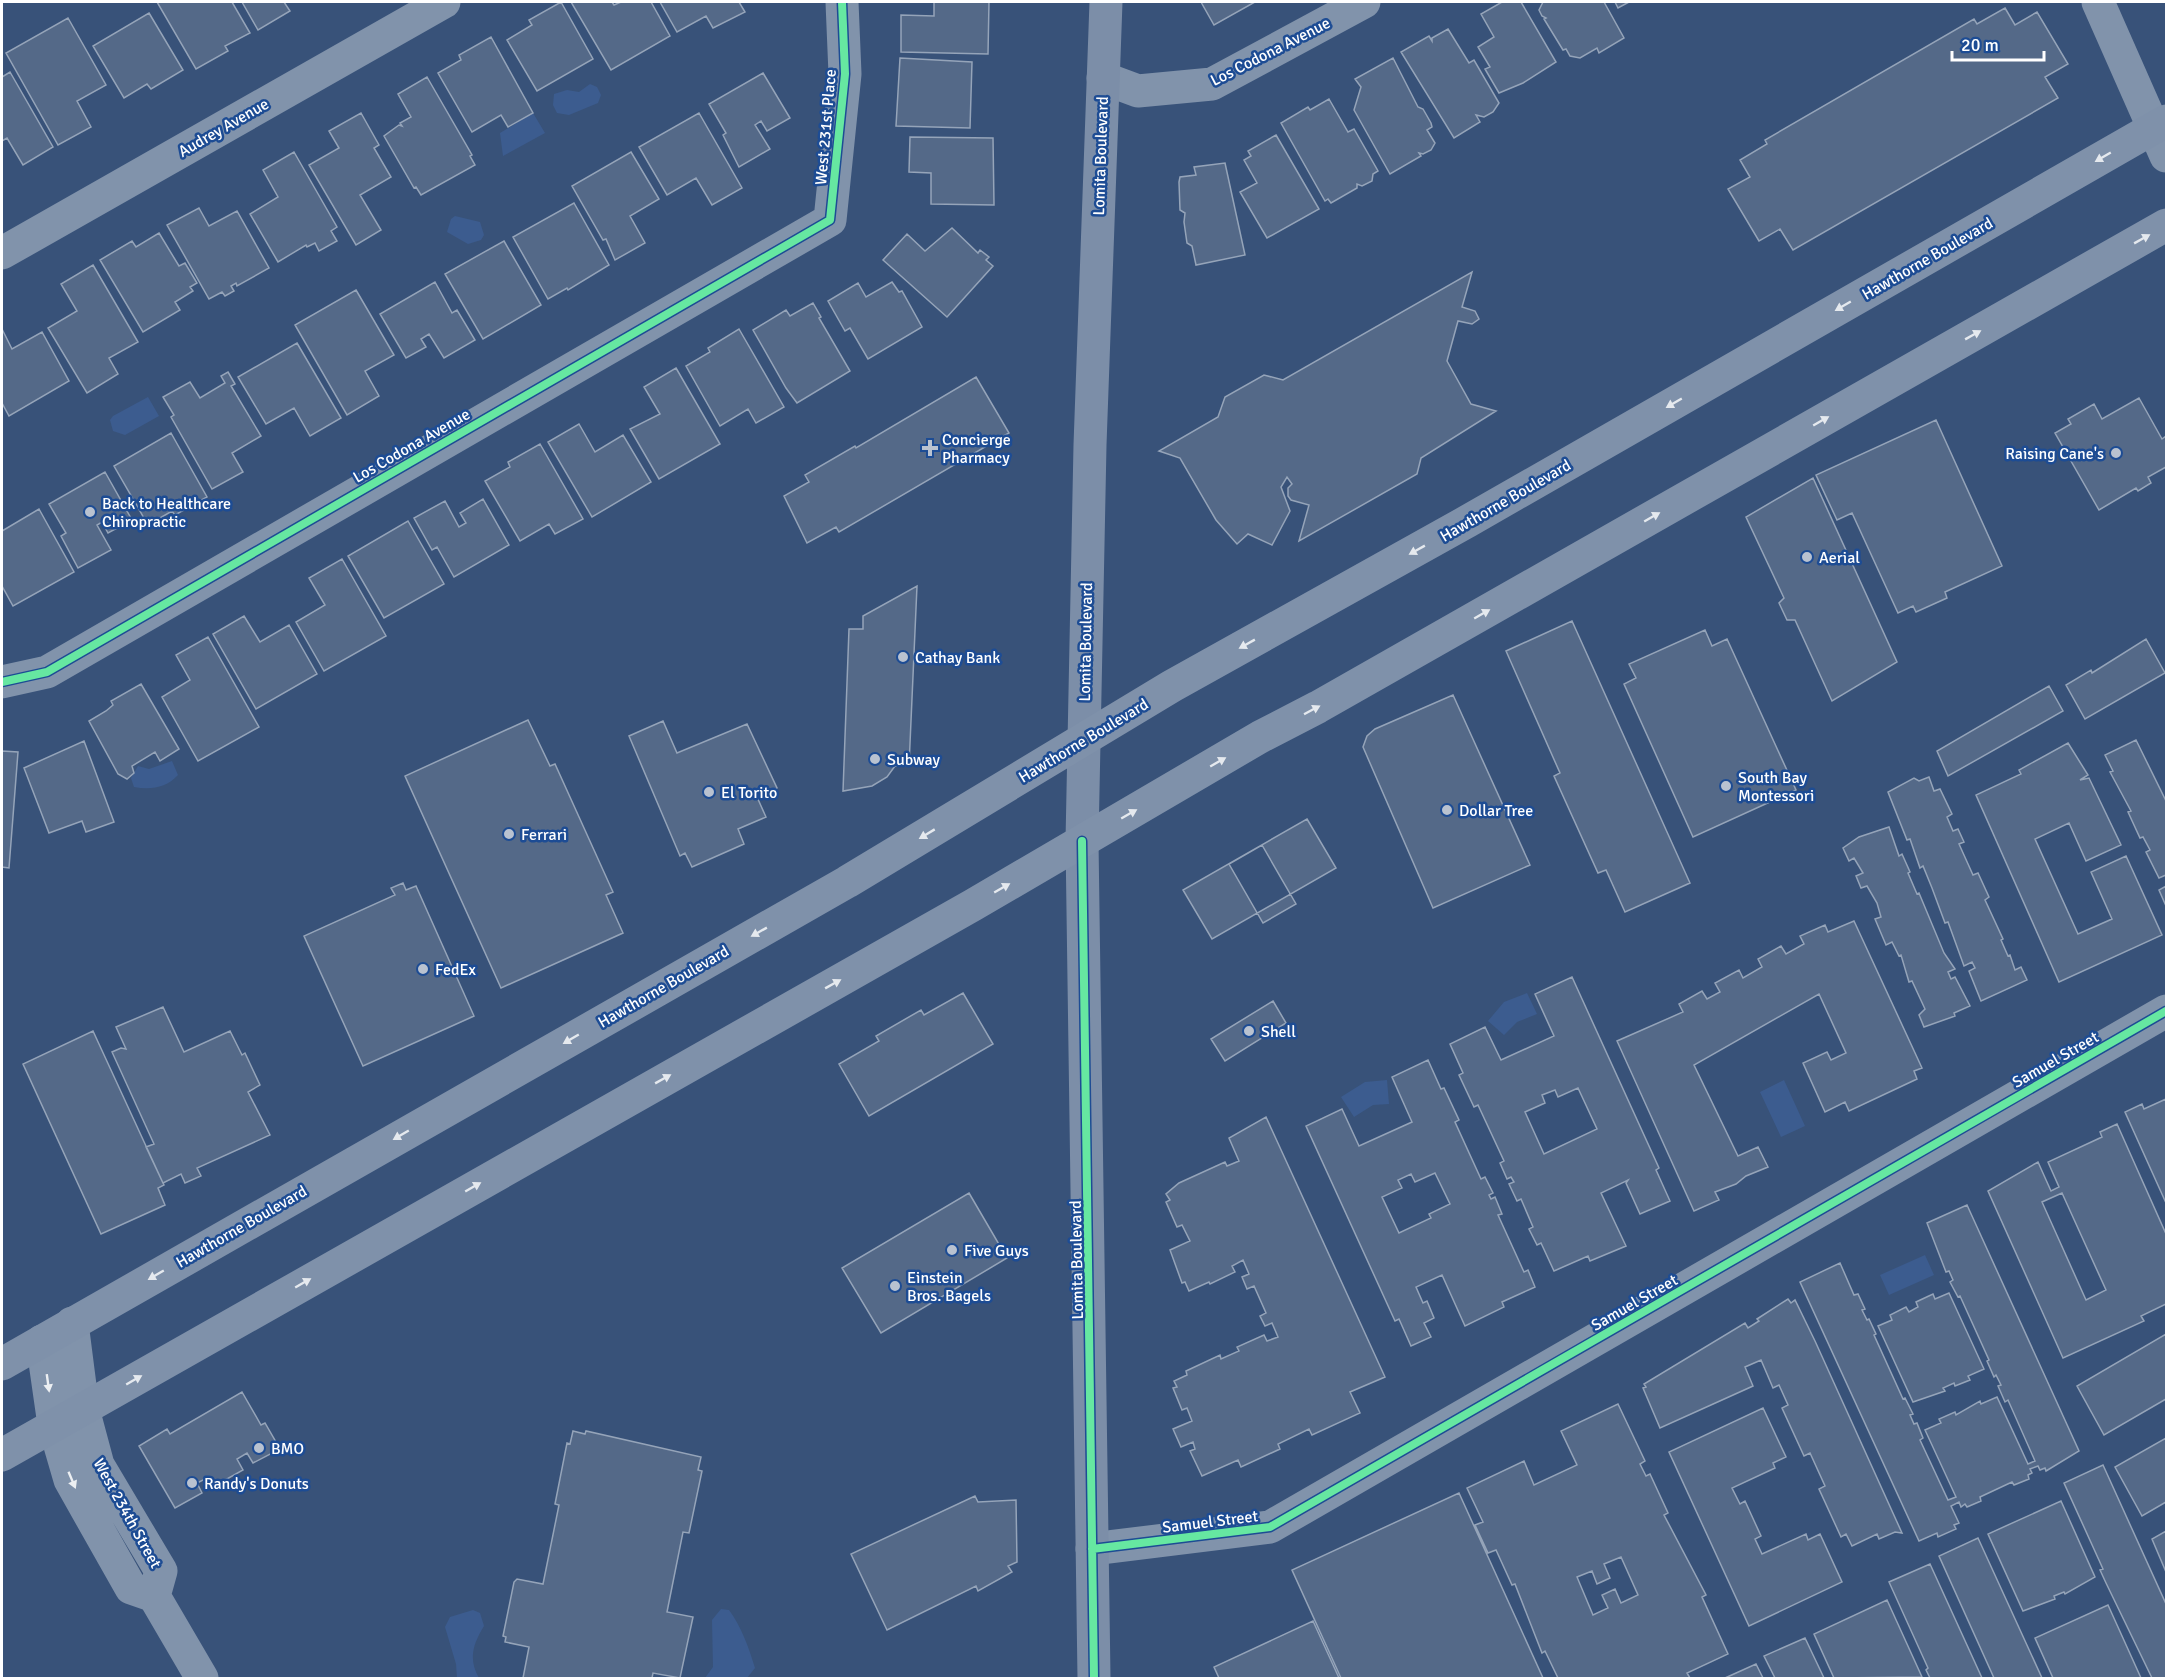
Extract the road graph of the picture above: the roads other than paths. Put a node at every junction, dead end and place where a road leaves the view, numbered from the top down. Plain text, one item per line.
1 (444, 2) edge
2 (842, 2) edge
3 (1106, 2) edge
4 (1364, 2) edge
5 (2098, 2) edge
6 (1103, 78) junction
7 (2162, 135) edge
8 (830, 220) joint
9 (2166, 225) edge
10 (2, 253) edge
11 (2, 682) edge
12 (1083, 740) junction
13 (1082, 841) junction
14 (2166, 1011) edge
15 (72, 1323) junction
16 (42, 1341) junction
17 (2, 1364) edge
18 (83, 1409) junction
19 (54, 1425) junction
20 (2, 1455) edge
21 (1092, 1549) junction
22 (154, 1596) junction
23 (202, 1678) edge
24 (1094, 1678) edge

1 - 10 street, Audrey Avenue
2 - 8 street, West 231st Place
3 - 6 main road, Lomita Boulevard
4 - 6 street, Los Codona Avenue
5 - 7 street
6 - 12 main road, Lomita Boulevard
7 -> 12 main road, Hawthorne Boulevard
8 - 11 street, Los Codona Avenue
13 -> 9 main road
12 - 13 main road, Lomita Boulevard
12 -> 15 main road, Hawthorne Boulevard
18 -> 13 main road
13 - 21 main road, Lomita Boulevard
14 - 21 street, Samuel Street
15 - 16 main road, Hawthorne Boulevard
15 - 18 street, West 234th Street
16 - 17 main road, Hawthorne Boulevard
16 -> 19 street, West 234th Street
18 - 19 main road
18 - 22 street, West 234th Street
19 - 20 main road
19 -> 22 street, West 234th Street
21 - 24 main road, Lomita Boulevard
22 - 23 street

